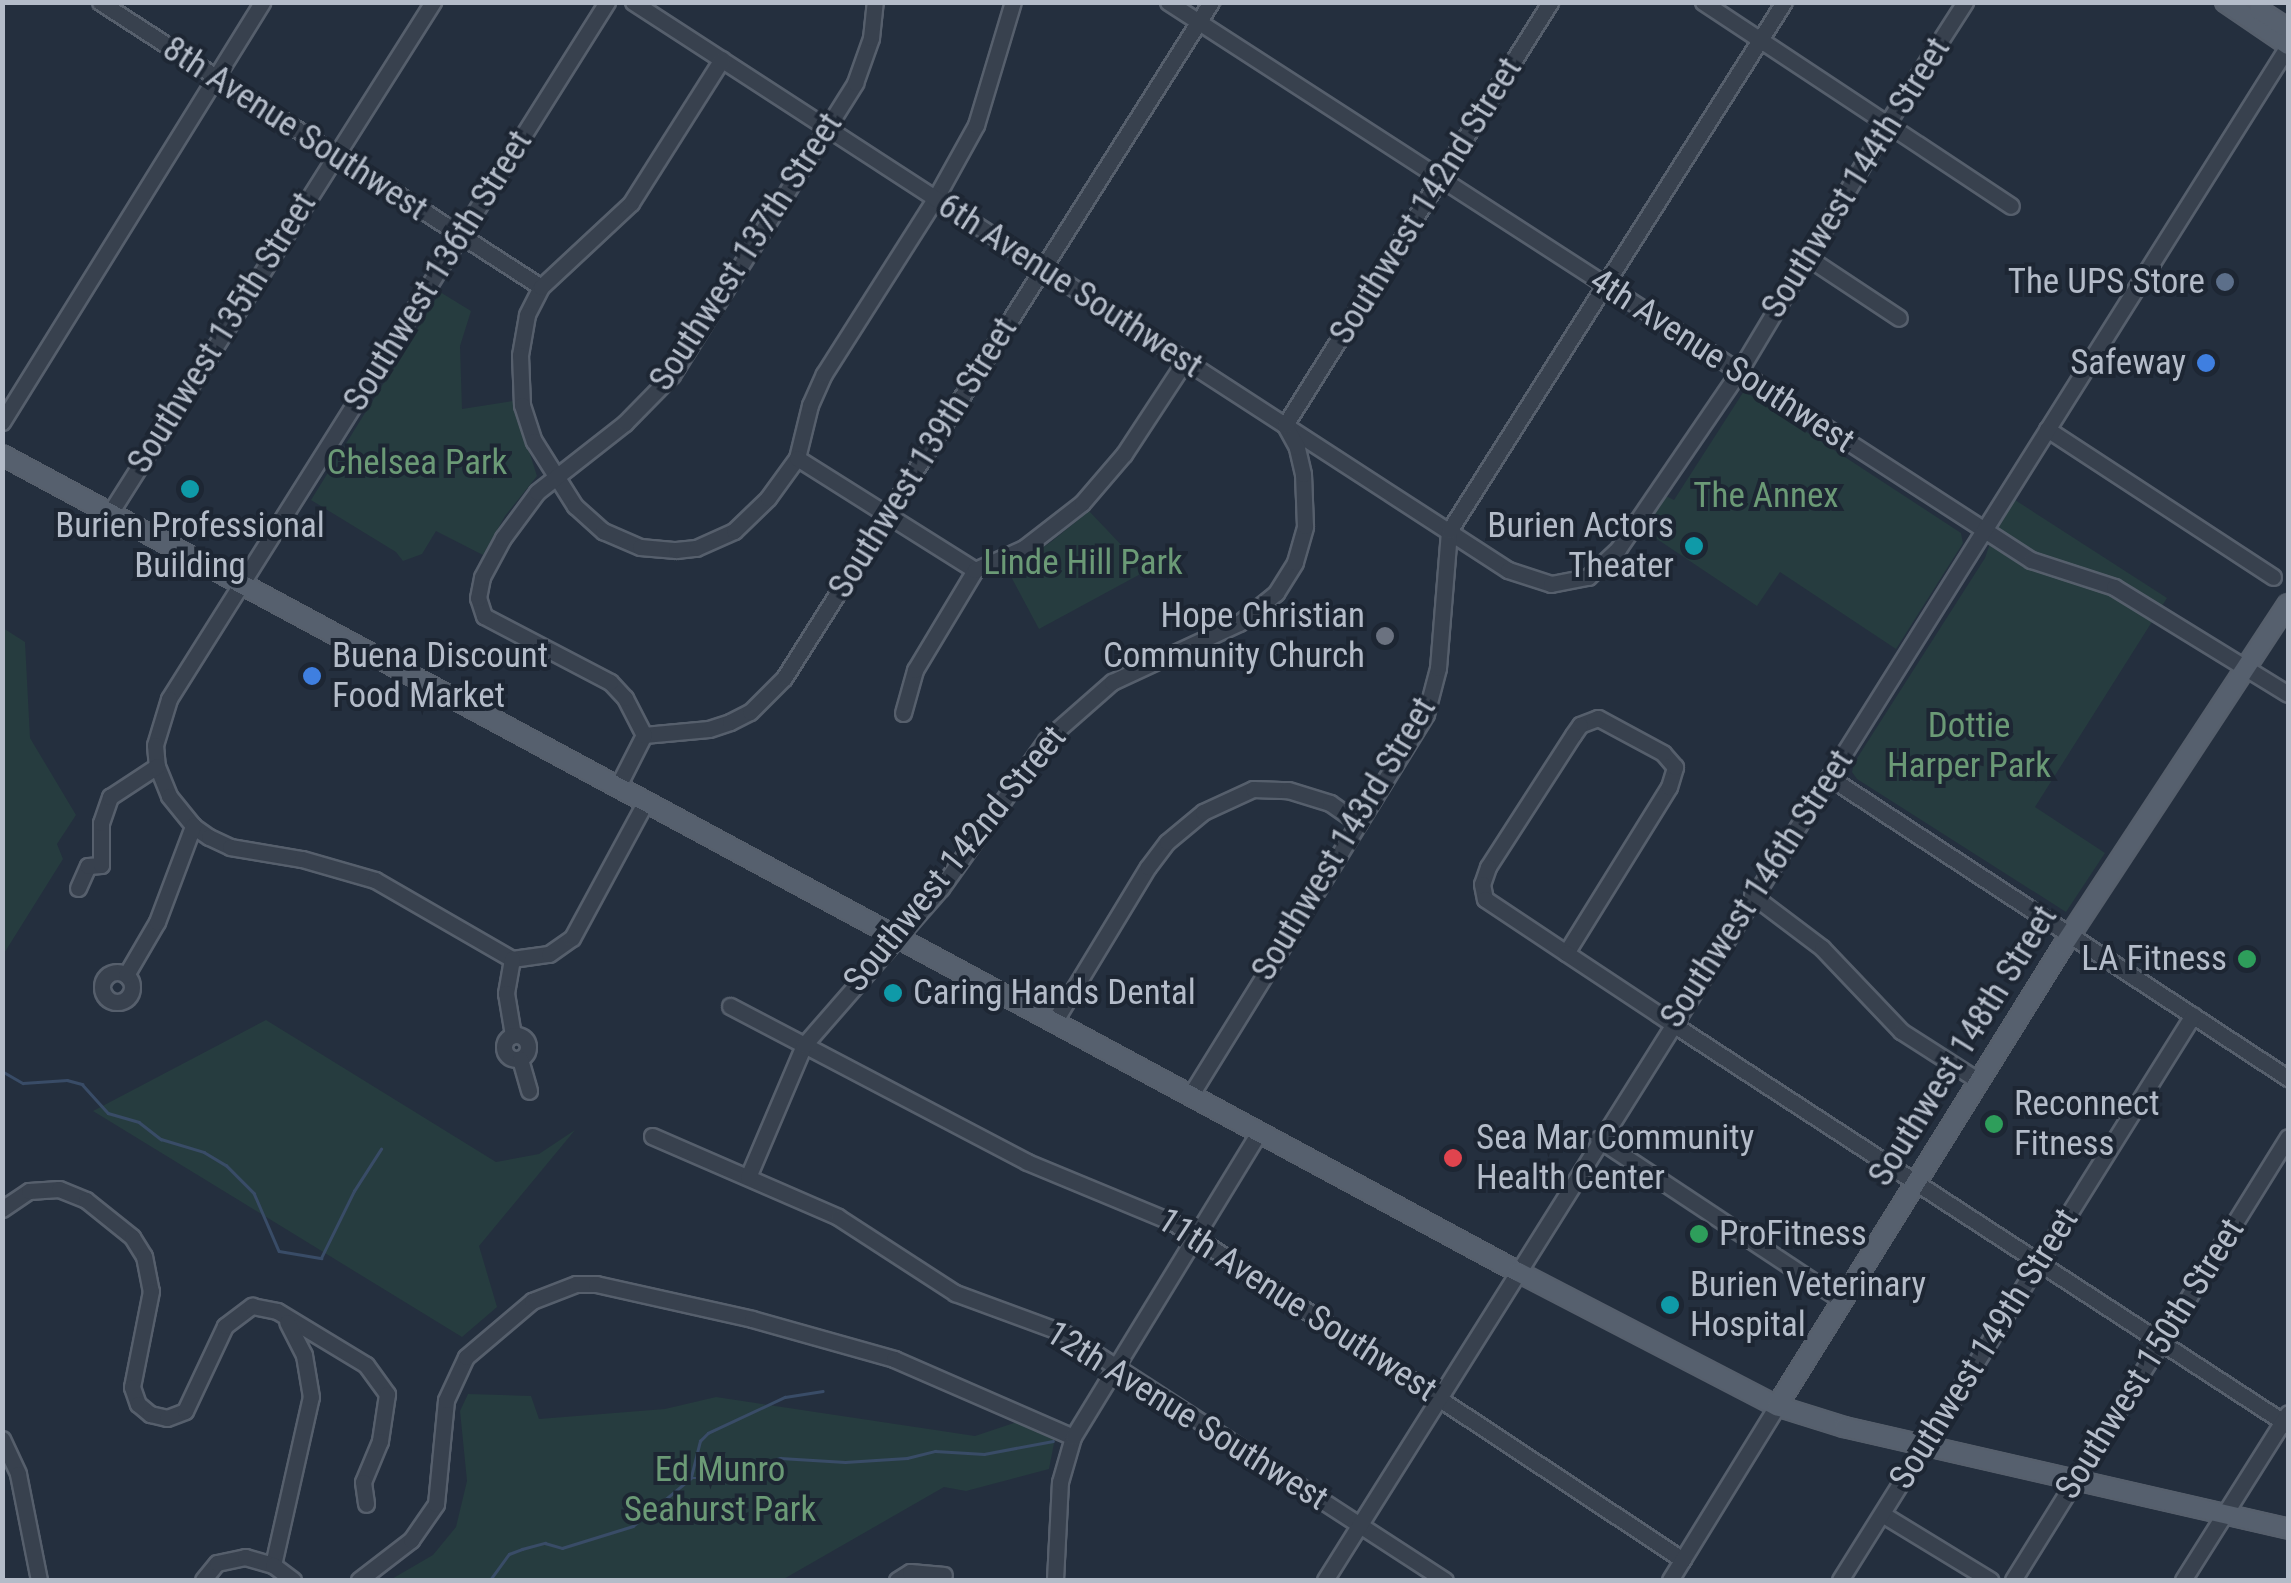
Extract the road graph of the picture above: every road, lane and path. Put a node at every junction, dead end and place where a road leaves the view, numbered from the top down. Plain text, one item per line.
1 (100, 2) edge
2 (262, 2) edge
3 (432, 2) edge
4 (607, 2) edge
5 (633, 2) edge
6 (875, 2) edge
7 (1013, 2) edge
8 (1168, 2) edge
9 (1211, 2) edge
10 (1550, 2) edge
11 (1703, 2) edge
12 (1784, 2) edge
13 (1966, 2) edge
14 (2225, 2) edge
15 (2247, 2) edge
16 (1198, 22) junction
17 (2288, 29) edge
18 (1760, 39) junction
19 (2288, 46) edge
20 (722, 59) junction
21 (214, 77) junction
22 (1888, 122) junction
23 (830, 128) junction
24 (334, 155) junction
25 (1438, 178) junction
26 (936, 199) junction
27 (2012, 206) dead end
28 (460, 236) junction
29 (1807, 257) junction
30 (1042, 269) junction
31 (1604, 284) junction
32 (541, 287) junction
33 (1899, 318) dead end
34 (1185, 361) junction
35 (1738, 373) junction
36 (2, 422) edge
37 (1285, 425) junction
38 (2046, 429) junction
39 (2, 456) edge
40 (796, 458) junction
41 (554, 477) junction
42 (110, 513) junction
43 (889, 515) junction
44 (1982, 529) junction
45 (1449, 532) junction
46 (975, 570) junction
47 (1508, 570) joint
48 (2272, 577) dead end
49 (241, 584) junction
50 (2288, 604) edge
51 (2249, 669) junction
52 (2288, 694) edge
53 (903, 713) dead end
54 (644, 735) junction
55 (156, 766) junction
56 (1828, 777) junction
57 (618, 786) junction
58 (646, 802) junction
59 (1360, 823) junction
60 (193, 826) junction
61 (78, 888) dead end
62 (1752, 895) junction
63 (2071, 935) junction
64 (898, 938) junction
65 (1566, 953) junction
66 (512, 959) junction
67 (126, 975) dead end
68 (730, 1006) dead end
69 (2193, 1015) junction
70 (1054, 1022) junction
71 (1671, 1022) junction
72 (804, 1045) junction
73 (2288, 1078) edge
74 (1979, 1081) junction
75 (529, 1091) dead end
76 (1190, 1096) junction
77 (1260, 1132) junction
78 (652, 1136) dead end
79 (2288, 1137) edge
80 (1598, 1140) junction
81 (748, 1177) junction
82 (1916, 1181) junction
83 (2, 1210) edge
84 (1194, 1236) junction
85 (2038, 1262) junction
86 (1518, 1272) junction
87 (1841, 1300) junction
88 (286, 1318) junction
89 (2160, 1341) junction
90 (1116, 1364) junction
91 (1440, 1396) junction
92 (1776, 1406) junction
93 (2287, 1420) edge
94 (1074, 1437) junction
95 (2, 1439) edge
96 (1923, 1444) junction
97 (2076, 1478) junction
98 (366, 1504) dead end
99 (2224, 1513) junction
100 (1882, 1514) junction
101 (1358, 1524) junction
102 (2288, 1529) edge
103 (1683, 1560) junction
104 (274, 1565) junction
105 (944, 1575) dead end
106 (40, 1580) edge
107 (203, 1580) edge
108 (293, 1580) edge
109 (359, 1580) edge
110 (897, 1580) edge
111 (1055, 1580) edge
112 (1324, 1580) edge
113 (1445, 1580) edge
114 (1670, 1580) edge
115 (1840, 1580) edge
116 (1990, 1580) edge
117 (2014, 1580) edge
118 (2183, 1580) edge

1 - 21 street, 8th Avenue Southwest
2 - 21 street
3 - 24 street, Southwest 135th Street
4 - 28 street, Southwest 136th Street
5 - 20 street, 6th Avenue Southwest
6 - 23 street, Southwest 137th Street
7 - 26 street
8 - 16 street, 4th Avenue Southwest
9 - 16 street, Southwest 139th Street
10 - 25 street, Southwest 142nd Street
11 - 18 street
12 - 18 street, Southwest 143rd Street
13 - 22 street, Southwest 144th Street
14 - 19 main road
15 - 17 main road
16 - 25 street, 4th Avenue Southwest
16 - 30 street, Southwest 139th Street
18 - 22 street
18 - 31 street, Southwest 143rd Street
19 - 38 street, Southwest 146th Street
20 - 23 street, 6th Avenue Southwest
20 - 32 street
21 - 24 street, 8th Avenue Southwest
21 - 36 street
22 - 27 street
22 - 29 street, Southwest 144th Street
23 - 26 street, 6th Avenue Southwest
23 - 41 street, Southwest 137th Street
24 - 28 street, 8th Avenue Southwest
24 - 42 street, Southwest 135th Street
25 - 31 street, 4th Avenue Southwest
25 - 37 street, Southwest 142nd Street
26 - 30 street, 6th Avenue Southwest
26 - 40 street
28 - 32 street, 8th Avenue Southwest
28 - 49 street, Southwest 136th Street
29 - 33 street
29 - 35 street, Southwest 144th Street
30 - 34 street, 6th Avenue Southwest
30 - 43 street, Southwest 139th Street
31 - 35 street, 4th Avenue Southwest
31 - 45 street, Southwest 143rd Street
32 - 41 street
34 - 37 street, 6th Avenue Southwest
34 - 46 street
35 - 44 street, 4th Avenue Southwest
35 - 47 street, Southwest 144th Street
37 - 45 street, 6th Avenue Southwest
37 - 64 street, Southwest 142nd Street
38 - 44 street, Southwest 146th Street
38 - 48 street
39 - 42 main road
40 - 41 street
40 - 43 street
41 - 54 street, Southwest 137th Street
42 - 49 main road
43 - 46 street
43 - 54 street, Southwest 139th Street
44 - 51 street, 4th Avenue Southwest
44 - 56 street, Southwest 146th Street
45 - 47 street, 6th Avenue Southwest
45 - 59 street, Southwest 143rd Street
46 - 53 street
49 - 55 street, Southwest 136th Street
49 - 57 main road
50 - 51 main road, Southwest 148th Street
51 - 52 street, 4th Avenue Southwest
51 - 63 main road, Southwest 148th Street
54 - 57 street
55 - 60 street
55 - 61 street
56 - 62 street, Southwest 146th Street
56 - 63 street
57 - 58 main road
58 - 64 main road
58 - 66 street
59 - 70 street
59 - 76 street, Southwest 143rd Street
60 - 66 street
60 - 67 street
62 - 71 street, Southwest 146th Street
62 - 74 street
63 - 69 street
63 - 74 main road, Southwest 148th Street
64 - 70 main road
64 - 72 street, Southwest 142nd Street
65 - 65 street
65 - 71 street
66 - 75 street
68 - 72 street, 11th Avenue Southwest
69 - 73 street
69 - 85 street, Southwest 149th Street
70 - 76 main road
71 - 80 street, Southwest 146th Street
71 - 82 street
72 - 81 street, Southwest 142nd Street
72 - 84 street, 11th Avenue Southwest
74 - 82 main road, Southwest 148th Street
76 - 77 main road
77 - 84 street
77 - 86 main road
78 - 81 street, 12th Avenue Southwest
79 - 89 street, Southwest 150th Street
80 - 86 street, Southwest 146th Street
80 - 87 street
81 - 90 street, 12th Avenue Southwest
82 - 85 street
82 - 87 main road, Southwest 148th Street
83 - 88 street
84 - 90 street
84 - 91 street, 11th Avenue Southwest
85 - 89 street
85 - 96 street, Southwest 149th Street
86 - 91 street, Southwest 146th Street
86 - 92 main road
87 - 92 main road, Southwest 148th Street
88 - 98 street
88 - 104 street
89 - 93 street
89 - 97 street, Southwest 150th Street
90 - 94 street
90 - 101 street, 12th Avenue Southwest
91 - 101 street, Southwest 146th Street
91 - 103 street, 11th Avenue Southwest
92 - 96 main road
92 - 103 street, Southwest 148th Street
93 - 99 street
94 - 109 street
94 - 111 street
95 - 106 street
96 - 97 main road
96 - 100 street, Southwest 149th Street
97 - 99 main road
97 - 117 street, Southwest 150th Street
99 - 102 main road
99 - 118 street
100 - 115 street, Southwest 149th Street
100 - 116 street
101 - 112 street, Southwest 146th Street
101 - 113 street, 12th Avenue Southwest
103 - 114 street, Southwest 148th Street
104 - 107 street
104 - 108 street
105 - 110 street

